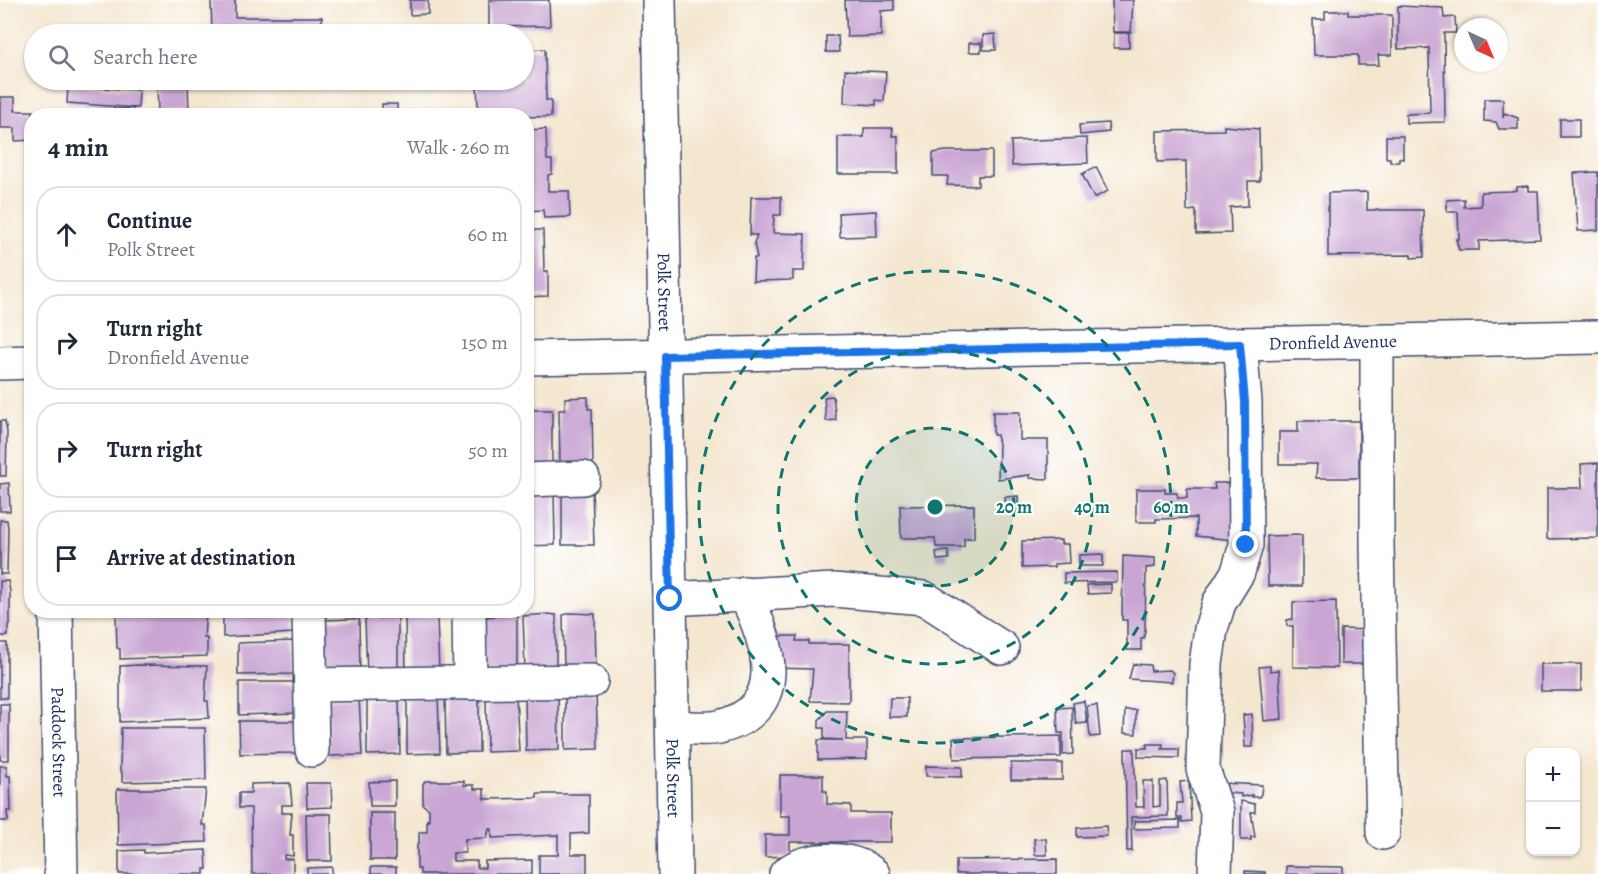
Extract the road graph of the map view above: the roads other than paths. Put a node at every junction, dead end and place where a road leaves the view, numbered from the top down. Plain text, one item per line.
1 (659, 0) edge
2 (1598, 337) edge
3 (1377, 342) junction
4 (1240, 344) junction
5 (665, 356) junction
6 (534, 358) edge
7 (24, 362) edge
8 (0, 363) edge
9 (583, 478) dead end
10 (534, 480) edge
11 (745, 594) junction
12 (670, 599) junction
13 (56, 618) edge
14 (309, 618) edge
15 (469, 618) edge
16 (1002, 648) dead end
17 (591, 681) dead end
18 (470, 683) junction
19 (311, 685) junction
20 (673, 727) junction
21 (312, 750) dead end
22 (1383, 833) dead end
23 (61, 874) edge
24 (675, 874) edge
25 (786, 874) edge
26 (873, 874) edge
27 (1215, 874) edge

1 - 5 street, Polk Street
2 - 3 street, Dronfield Avenue
3 - 4 street, Dronfield Avenue
3 - 22 street
4 - 5 street, Dronfield Avenue
4 - 27 street
5 - 6 street, Dronfield Avenue
5 - 12 street, Polk Street
7 - 8 street
9 - 10 street
11 - 12 street
11 - 16 street
11 - 20 street
12 - 20 street, Polk Street
13 - 23 street, Paddock Street
14 - 19 street
15 - 18 street
17 - 18 street
18 - 19 street
19 - 21 street
20 - 24 street, Polk Street
25 - 26 street

